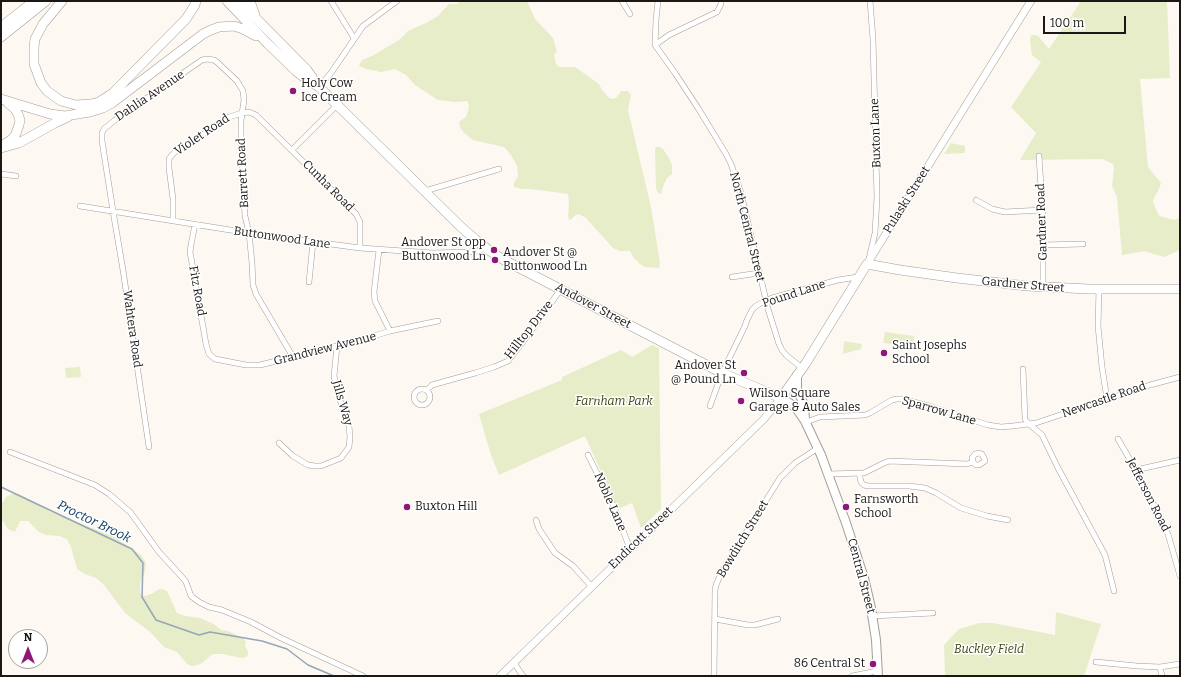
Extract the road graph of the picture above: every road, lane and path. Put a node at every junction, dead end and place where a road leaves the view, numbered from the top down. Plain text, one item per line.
1 (34, 1) edge
2 (46, 1) edge
3 (62, 1) edge
4 (196, 1) edge
5 (228, 1) edge
6 (239, 1) edge
7 (250, 1) edge
8 (331, 1) edge
9 (397, 1) edge
10 (622, 1) edge
11 (658, 1) edge
12 (721, 1) edge
13 (870, 1) edge
14 (1031, 1) edge
15 (630, 14) dead end
16 (260, 22) junction
17 (1, 27) edge
18 (1, 37) edge
19 (354, 38) junction
20 (268, 44) junction
21 (655, 44) junction
22 (319, 87) junction
23 (1, 99) edge
24 (337, 105) junction
25 (242, 112) junction
26 (74, 115) junction
27 (1, 147) edge
28 (292, 150) junction
29 (1039, 156) dead end
30 (499, 169) dead end
31 (1, 174) edge
32 (16, 176) dead end
33 (425, 191) junction
34 (976, 200) dead end
35 (80, 206) dead end
36 (1042, 210) junction
37 (113, 211) junction
38 (173, 221) junction
39 (195, 224) junction
40 (249, 233) junction
41 (313, 242) junction
42 (1083, 244) dead end
43 (1043, 245) junction
44 (360, 248) junction
45 (485, 248) junction
46 (379, 250) junction
47 (868, 264) junction
48 (759, 273) junction
49 (732, 277) dead end
50 (858, 277) junction
51 (309, 282) dead end
52 (1043, 287) junction
53 (561, 289) junction
54 (1100, 289) junction
55 (1180, 289) edge
56 (766, 300) junction
57 (438, 321) dead end
58 (390, 332) junction
59 (337, 346) junction
60 (212, 357) joint
61 (293, 357) junction
62 (1023, 369) dead end
63 (800, 371) junction
64 (722, 373) junction
65 (1180, 377) edge
66 (427, 390) dead end
67 (781, 398) junction
68 (1107, 399) junction
69 (710, 406) dead end
70 (806, 421) junction
71 (1029, 423) junction
72 (1118, 438) dead end
73 (280, 443) dead end
74 (149, 447) dead end
75 (818, 448) junction
76 (10, 452) dead end
77 (588, 455) dead end
78 (1180, 460) edge
79 (973, 462) dead end
80 (1136, 470) junction
81 (828, 474) junction
82 (859, 474) junction
83 (536, 520) dead end
84 (1008, 520) dead end
85 (630, 549) junction
86 (1180, 576) edge
87 (592, 587) junction
88 (1114, 591) dead end
89 (933, 612) dead end
90 (872, 616) junction
91 (715, 618) junction
92 (778, 619) dead end
93 (1096, 662) dead end
94 (514, 663) junction
95 (1180, 664) edge
96 (1160, 667) junction
97 (878, 673) edge
98 (363, 676) edge
99 (500, 676) edge
100 (523, 676) edge
101 (714, 676) edge
102 (852, 676) edge
103 (1162, 676) edge

1 - 17 highway
2 - 18 highway
3 - 4 highway
5 - 20 highway, Andover Street
6 - 16 highway, Andover Street
7 - 16 highway
8 - 19 street
9 - 19 street
10 - 15 street
11 - 21 street
12 - 21 street
13 - 47 street, Buxton Lane
14 - 47 street, Pulaski Street
16 - 22 highway, Andover Street
19 - 22 street
20 - 22 highway, Andover Street
20 - 26 highway
21 - 48 street, North Central Street
22 - 24 highway, Andover Street
23 - 26 highway
23 - 27 highway
24 - 28 street
24 - 33 highway, Andover Street
25 - 28 street, Violet Road
25 - 37 street, Dahlia Avenue
25 - 38 street, Violet Road
25 - 40 street, Barrett Road
26 - 27 highway
28 - 44 street, Cunha Road
29 - 36 street, Gardner Road
30 - 33 street
31 - 32 street
33 - 45 highway, Andover Street
34 - 36 street
35 - 37 street, Buttonwood Lane
36 - 43 street, Gardner Road
37 - 38 street, Buttonwood Lane
37 - 74 street, Wahtera Road
38 - 39 street, Buttonwood Lane
39 - 40 street, Buttonwood Lane
39 - 60 street, Fitz Road
40 - 41 street, Buttonwood Lane
40 - 61 street, Barrett Road
41 - 44 street, Buttonwood Lane
41 - 51 street
42 - 43 street
43 - 52 street, Gardner Road
44 - 46 street, Buttonwood Lane
45 - 46 street, Buttonwood Lane
45 - 53 highway, Andover Street
46 - 58 street
47 - 50 highway, Pulaski Street
47 - 52 highway, Gardner Street
48 - 49 street
48 - 56 street, North Central Street
50 - 56 street, Pound Lane
50 - 63 highway, Pulaski Street
52 - 54 highway, Gardner Street
53 - 64 highway, Andover Street
53 - 66 street, Hilltop Drive
54 - 55 highway, Gardner Street
54 - 68 street
56 - 63 street, North Central Street
56 - 64 street, Pound Lane
57 - 58 street, Grandview Avenue
58 - 59 street, Grandview Avenue
59 - 61 street, Grandview Avenue
59 - 73 street, Jills Way
60 - 61 street, Grandview Avenue
62 - 71 street
63 - 67 highway, Pulaski Street
63 - 70 main road
64 - 67 highway, Andover Street
64 - 69 street, Pound Lane
65 - 68 street, Newcastle Road
67 - 70 main road, Central Street
67 - 85 street, Endicott Street
68 - 71 street, Newcastle Road
70 - 71 street, Sparrow Lane
70 - 75 main road, Central Street
71 - 88 street
72 - 80 street, Jefferson Road
75 - 81 main road, Central Street
75 - 91 street, Bowditch Street
76 - 98 street
77 - 85 street, Noble Lane
78 - 80 street
79 - 82 street
80 - 86 street, Jefferson Road
81 - 82 street
81 - 90 main road, Central Street
82 - 84 street
83 - 87 street
85 - 87 street, Endicott Street
87 - 94 street, Endicott Street
89 - 90 street
90 - 97 main road, Central Street
91 - 92 street
91 - 101 street, Bowditch Street
93 - 96 street
94 - 99 street, Endicott Street
94 - 100 street
95 - 96 street
96 - 103 street
97 - 102 street

